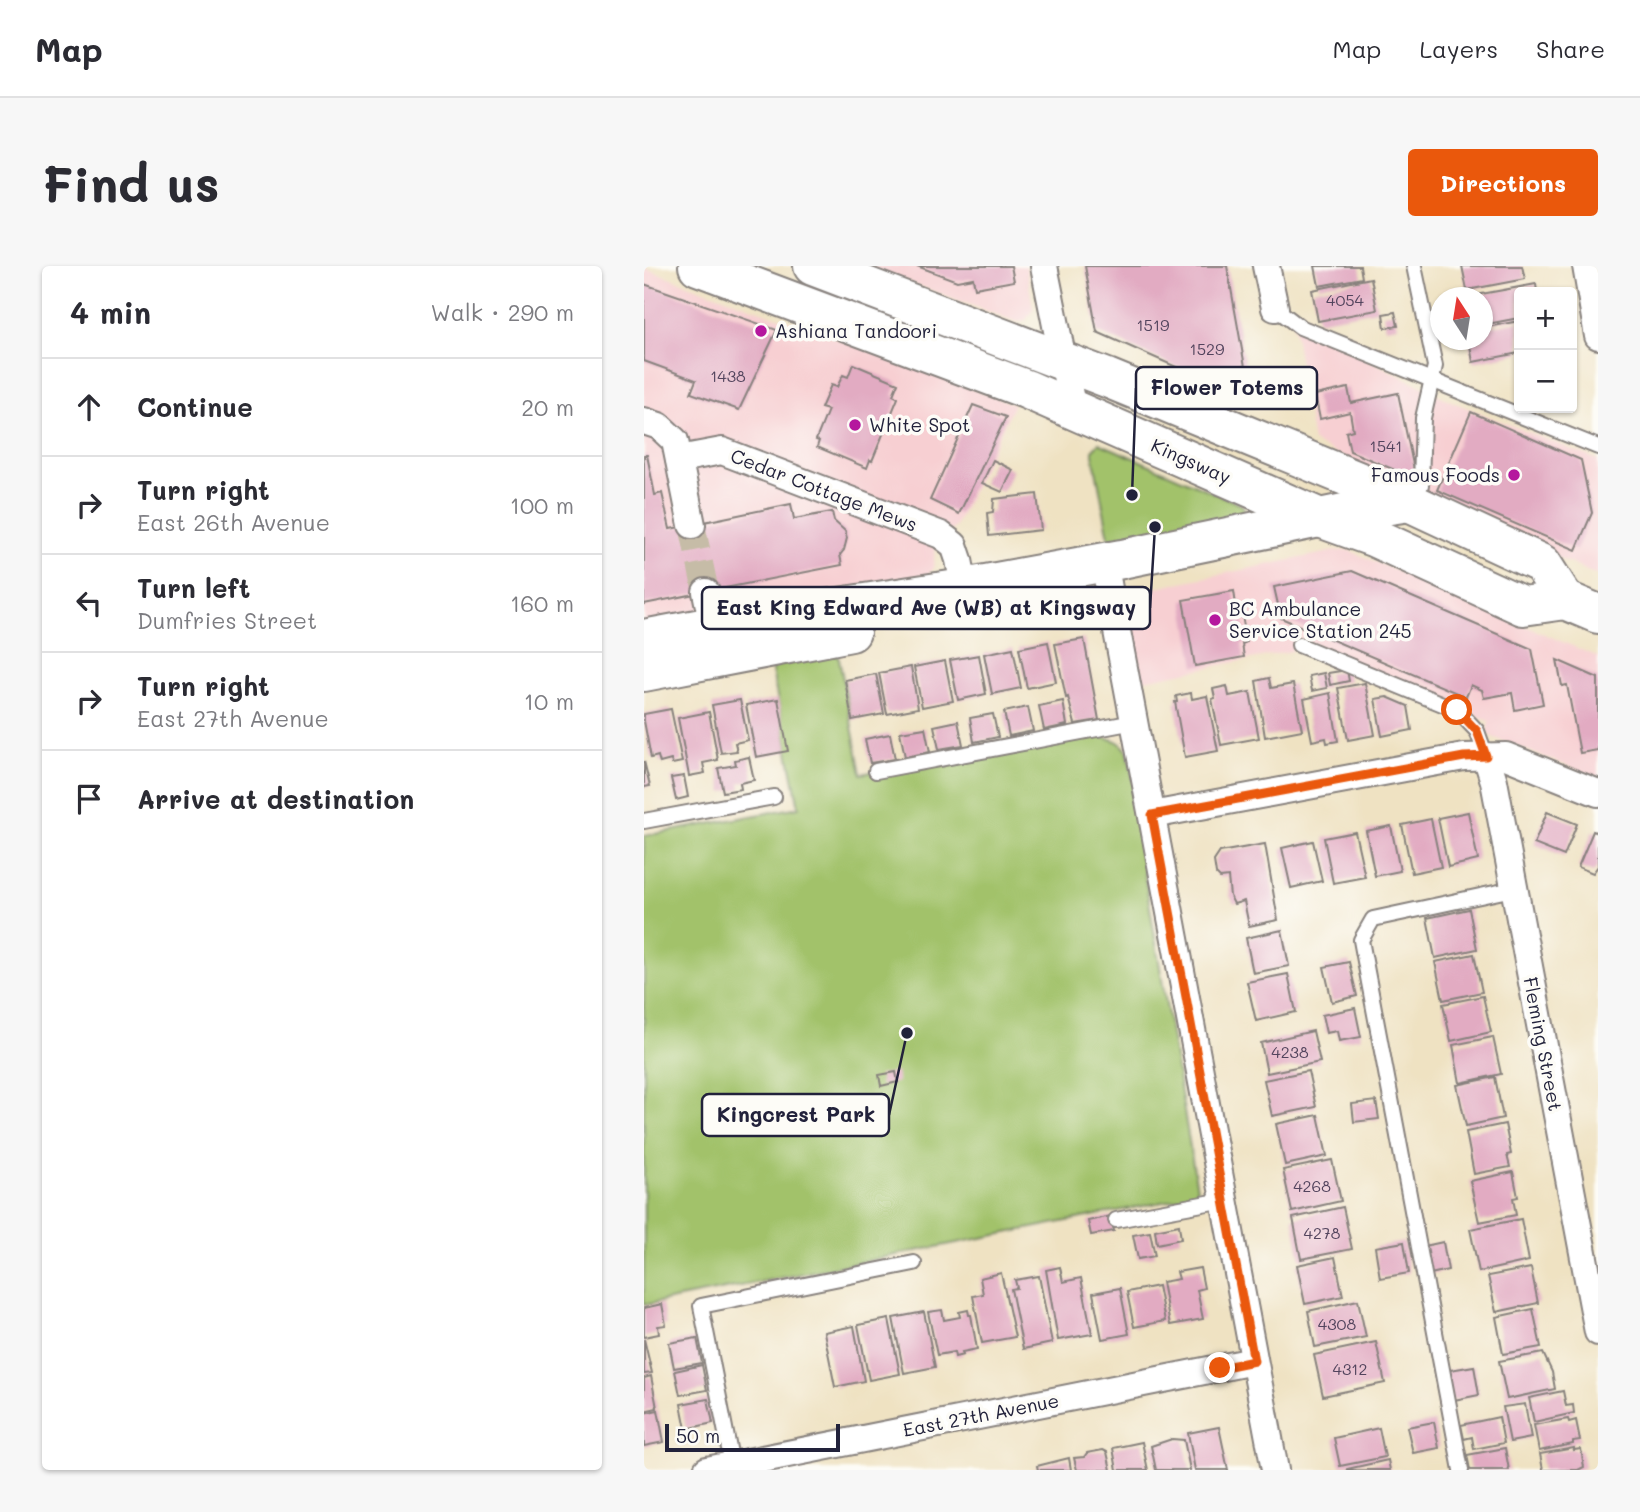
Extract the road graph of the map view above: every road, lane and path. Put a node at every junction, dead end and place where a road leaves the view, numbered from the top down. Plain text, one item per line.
1 (698, 266) edge
2 (813, 266) edge
3 (1044, 266) edge
4 (1266, 266) edge
5 (1414, 266) edge
6 (1586, 266) edge
7 (1275, 308) joint
8 (1598, 336) edge
9 (1063, 362) junction
10 (1432, 381) junction
11 (1073, 410) junction
12 (644, 421) edge
13 (1598, 447) edge
14 (679, 459) junction
15 (1409, 502) junction
16 (1320, 518) junction
17 (692, 525) tunnel mouth
18 (1373, 537) junction
19 (1106, 575) junction
20 (967, 600) junction
21 (1581, 607) edge
22 (644, 639) edge
23 (1299, 645) dead end
24 (644, 672) edge
25 (1134, 722) junction
26 (1486, 756) junction
27 (876, 771) dead end
28 (1598, 793) edge
29 (774, 797) dead end
30 (1152, 815) junction
31 (644, 821) edge
32 (1513, 889) junction
33 (1224, 1200) junction
34 (1116, 1220) dead end
35 (914, 1263) dead end
36 (1598, 1332) edge
37 (1254, 1361) junction
38 (724, 1468) edge
39 (1275, 1470) edge
40 (1461, 1470) edge

1 - 11 main road, Kingsway
2 - 9 main road, Kingsway
3 - 9 street
4 - 7 street
5 - 10 lane
6 - 8 street
7 - 10 lane
9 - 11 street
9 - 15 main road, Kingsway
10 - 13 lane
10 - 15 lane
11 - 16 main road, Kingsway
12 - 14 street
14 - 17 street
14 - 20 street, Cedar Cottage Mews
15 - 16 main road
15 - 21 main road, Kingsway
16 - 18 main road, Kingsway
16 - 19 main road
18 - 19 main road
18 - 21 main road, Kingsway
19 - 20 main road
19 - 25 street
20 - 22 main road
20 - 24 main road
23 - 26 lane
25 - 27 lane
25 - 30 street
26 - 28 street
26 - 30 street
26 - 32 street, Fleming Street
29 - 31 lane
30 - 33 street
32 - 36 street, Fleming Street
32 - 40 lane
33 - 34 lane
33 - 37 street
35 - 38 lane
37 - 38 street, East 27th Avenue
37 - 39 street

